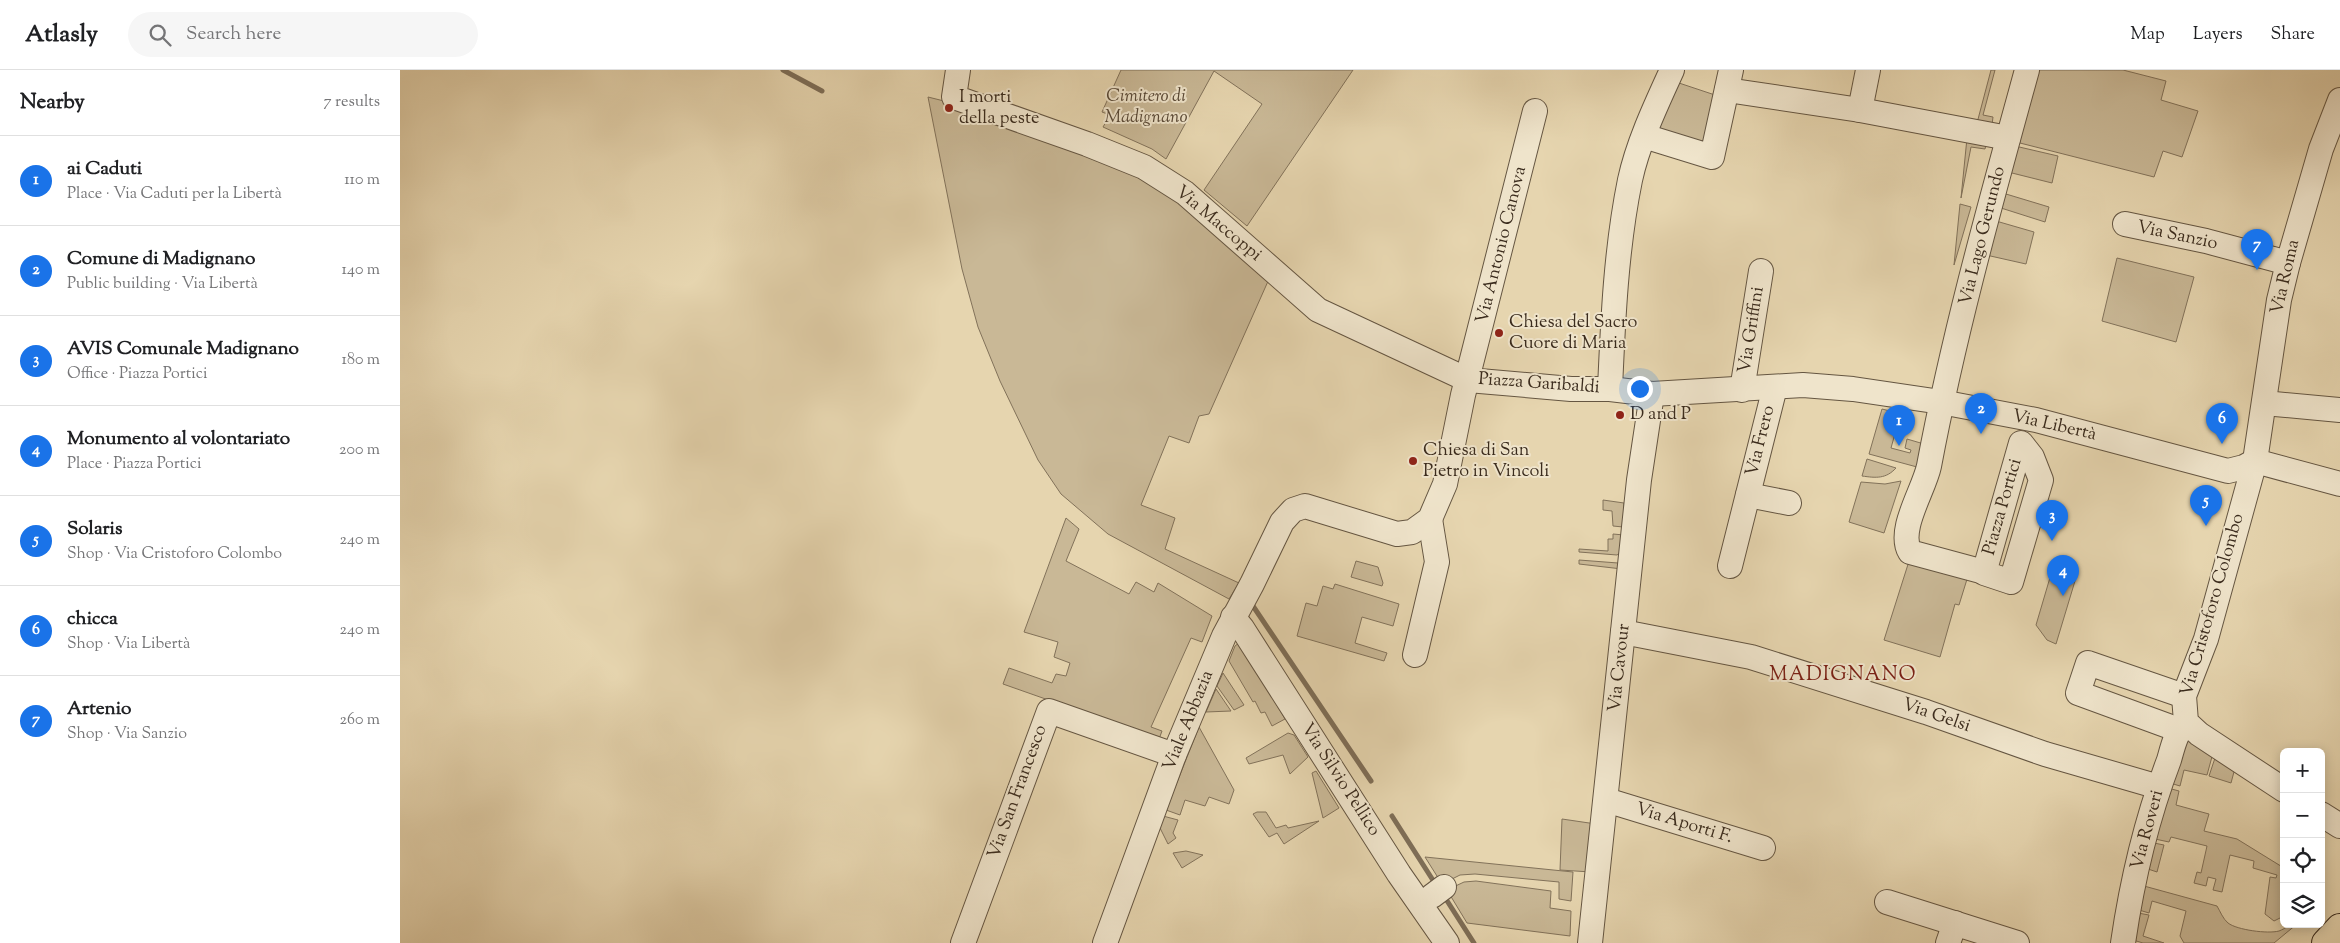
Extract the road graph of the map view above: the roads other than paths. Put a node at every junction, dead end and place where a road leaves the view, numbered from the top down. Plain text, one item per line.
1 (958, 70) edge
2 (1672, 70) edge
3 (1868, 70) edge
4 (2027, 70) edge
5 (1729, 80) edge
6 (2340, 100) edge
7 (1860, 110) junction
8 (1535, 111) dead end
9 (1644, 136) junction
10 (2008, 138) junction
11 (2125, 224) dead end
12 (2288, 263) junction
13 (1761, 271) dead end
14 (1468, 380) junction
15 (1775, 387) junction
16 (1610, 389) junction
17 (1742, 390) junction
18 (1652, 394) junction
19 (1941, 402) junction
20 (2264, 403) junction
21 (2340, 410) edge
22 (2036, 420) junction
23 (2255, 460) junction
24 (2340, 484) edge
25 (1748, 495) junction
26 (1789, 503) dead end
27 (1430, 519) junction
28 (1730, 566) dead end
29 (1984, 572) joint
30 (1233, 617) junction
31 (1623, 632) junction
32 (1415, 655) dead end
33 (2184, 696) junction
34 (2182, 726) junction
35 (1174, 755) junction
36 (2159, 787) junction
37 (2280, 787) edge
38 (1606, 800) junction
39 (2325, 817) edge
40 (2340, 826) edge
41 (1763, 848) dead end
42 (1888, 902) dead end
43 (2340, 928) edge
44 (1951, 933) edge
45 (963, 943) edge
46 (1105, 943) edge
47 (1447, 943) edge
48 (1590, 943) edge
49 (2017, 943) edge
50 (2123, 943) edge
51 (2326, 943) edge

1 - 14 street, Via Maccoppi
2 - 9 street
3 - 7 street
4 - 10 street, Via Lago Gerundo
5 - 7 street
5 - 9 street
6 - 12 street, Via Roma
7 - 10 street
8 - 14 street, Via Antonio Canova
9 - 16 street
10 - 19 street, Via Lago Gerundo
11 - 12 street, Via Sanzio
12 - 20 street, Via Roma
13 - 17 street, Via Griffini
14 - 16 street, Piazza Garibaldi
14 - 27 street, Via Antonio Canova
15 - 17 street, Via Libertà
15 - 19 street, Via Libertà
15 - 25 street, Via Frero
16 - 18 street, Via Libertà
17 - 18 street, Via Libertà
18 - 31 street, Via Cavour
19 - 22 street, Via Libertà
19 - 29 street, Via Lago Gerundo
20 - 21 street
20 - 23 street, Via Roma
22 - 23 street, Via Libertà
22 - 29 street, Piazza Portici
23 - 24 street
23 - 33 street, Via Cristoforo Colombo
25 - 26 street, Via Frero
25 - 28 street, Via Frero
27 - 30 street, Viale Abbazia
27 - 32 street
30 - 35 street, Viale Abbazia
30 - 47 street, Via Silvio Pellico
31 - 36 street, Via Gelsi
31 - 38 street, Via Cavour
33 - 34 street, Via Cristoforo Colombo
33 - 34 street
34 - 36 street, Via Roveri
34 - 37 street, Via Cristoforo Colombo
35 - 45 street, Via San Francesco
35 - 46 street, Viale Abbazia
36 - 50 street, Via Roveri
38 - 41 street, Via Aporti F.
38 - 48 street, Via Cavour
39 - 40 street
42 - 44 street
43 - 51 main road
44 - 49 street

